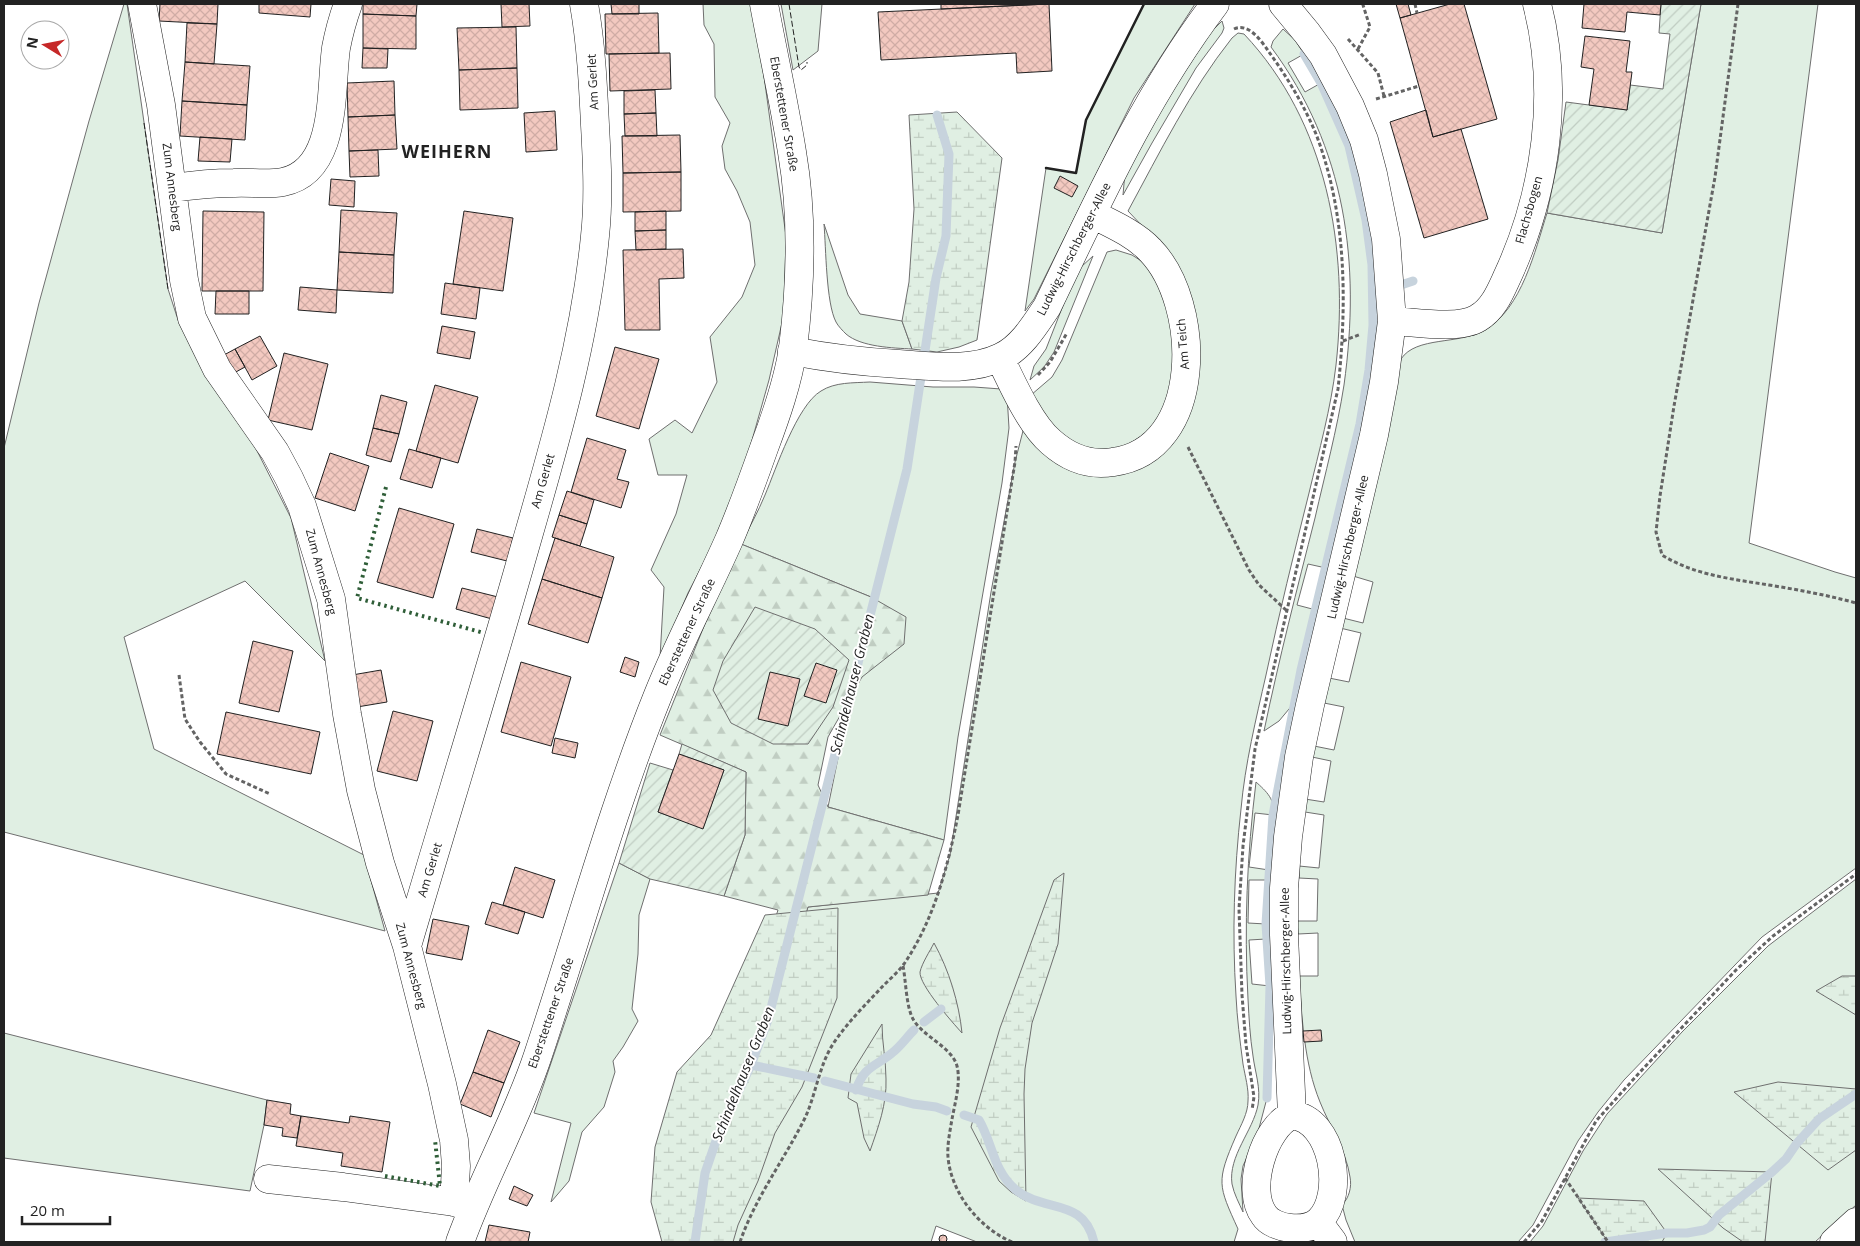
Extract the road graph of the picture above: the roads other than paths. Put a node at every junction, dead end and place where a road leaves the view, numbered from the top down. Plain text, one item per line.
1 (142, 4) edge
2 (348, 4) edge
3 (584, 4) edge
4 (764, 4) edge
5 (1215, 4) edge
6 (1283, 4) edge
7 (1537, 4) edge
8 (173, 188) junction
9 (1092, 214) junction
10 (1392, 321) junction
11 (792, 351) junction
12 (1000, 358) junction
13 (407, 946) junction
14 (1292, 1115) junction
15 (268, 1180) dead end
16 (463, 1205) junction
17 (1856, 1222) edge
18 (1325, 1232) edge
19 (460, 1242) edge
20 (1834, 1242) edge

1 - 8 street, Zum Annesberg
2 - 8 street
3 - 13 street, Am Gerlet
4 - 11 street, Eberstettener Straße
5 - 9 street, Ludwig-Hirschberger-Allee
6 - 10 street, Ludwig-Hirschberger-Allee
7 - 10 street, Flachsbogen
8 - 13 street, Zum Annesberg
9 - 12 street, Ludwig-Hirschberger-Allee
9 - 12 street, Am Teich
10 - 14 street, Ludwig-Hirschberger-Allee
11 - 12 street, Ludwig-Hirschberger-Allee
11 - 16 street, Eberstettener Straße
13 - 16 street, Zum Annesberg
14 - 18 street
14 - 18 street
15 - 16 street
16 - 19 street, Eberstettener Straße
17 - 20 street

